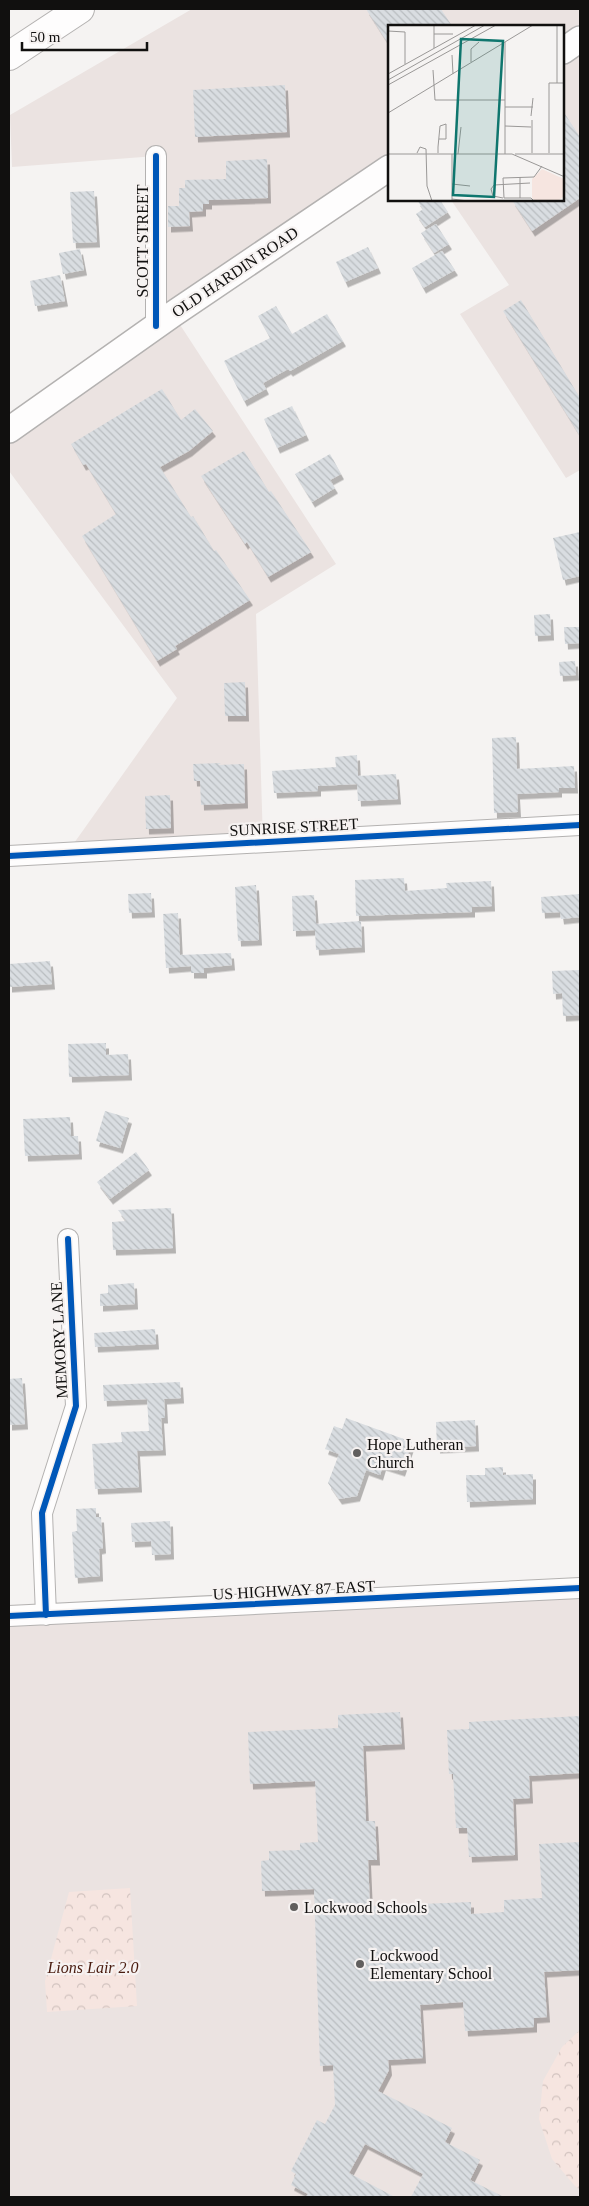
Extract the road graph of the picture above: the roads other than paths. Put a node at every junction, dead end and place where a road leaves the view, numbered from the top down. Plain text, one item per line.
1 (80, 9) edge
2 (580, 39) edge
3 (564, 50) edge
4 (9, 56) edge
5 (156, 156) dead end
6 (388, 169) edge
7 (156, 326) junction
8 (9, 430) edge
9 (580, 825) edge
10 (9, 856) edge
11 (68, 1238) dead end
12 (580, 1588) edge
13 (46, 1615) junction
14 (9, 1616) edge

1 - 4 highway
2 - 3 main road
5 - 7 street, SCOTT STREET
6 - 7 main road, OLD HARDIN ROAD
7 - 8 main road, OLD HARDIN ROAD
9 - 10 street, SUNRISE STREET
11 - 13 street, MEMORY LANE
12 - 13 street, US HIGHWAY 87 EAST
13 - 14 street, US HIGHWAY 87 EAST

